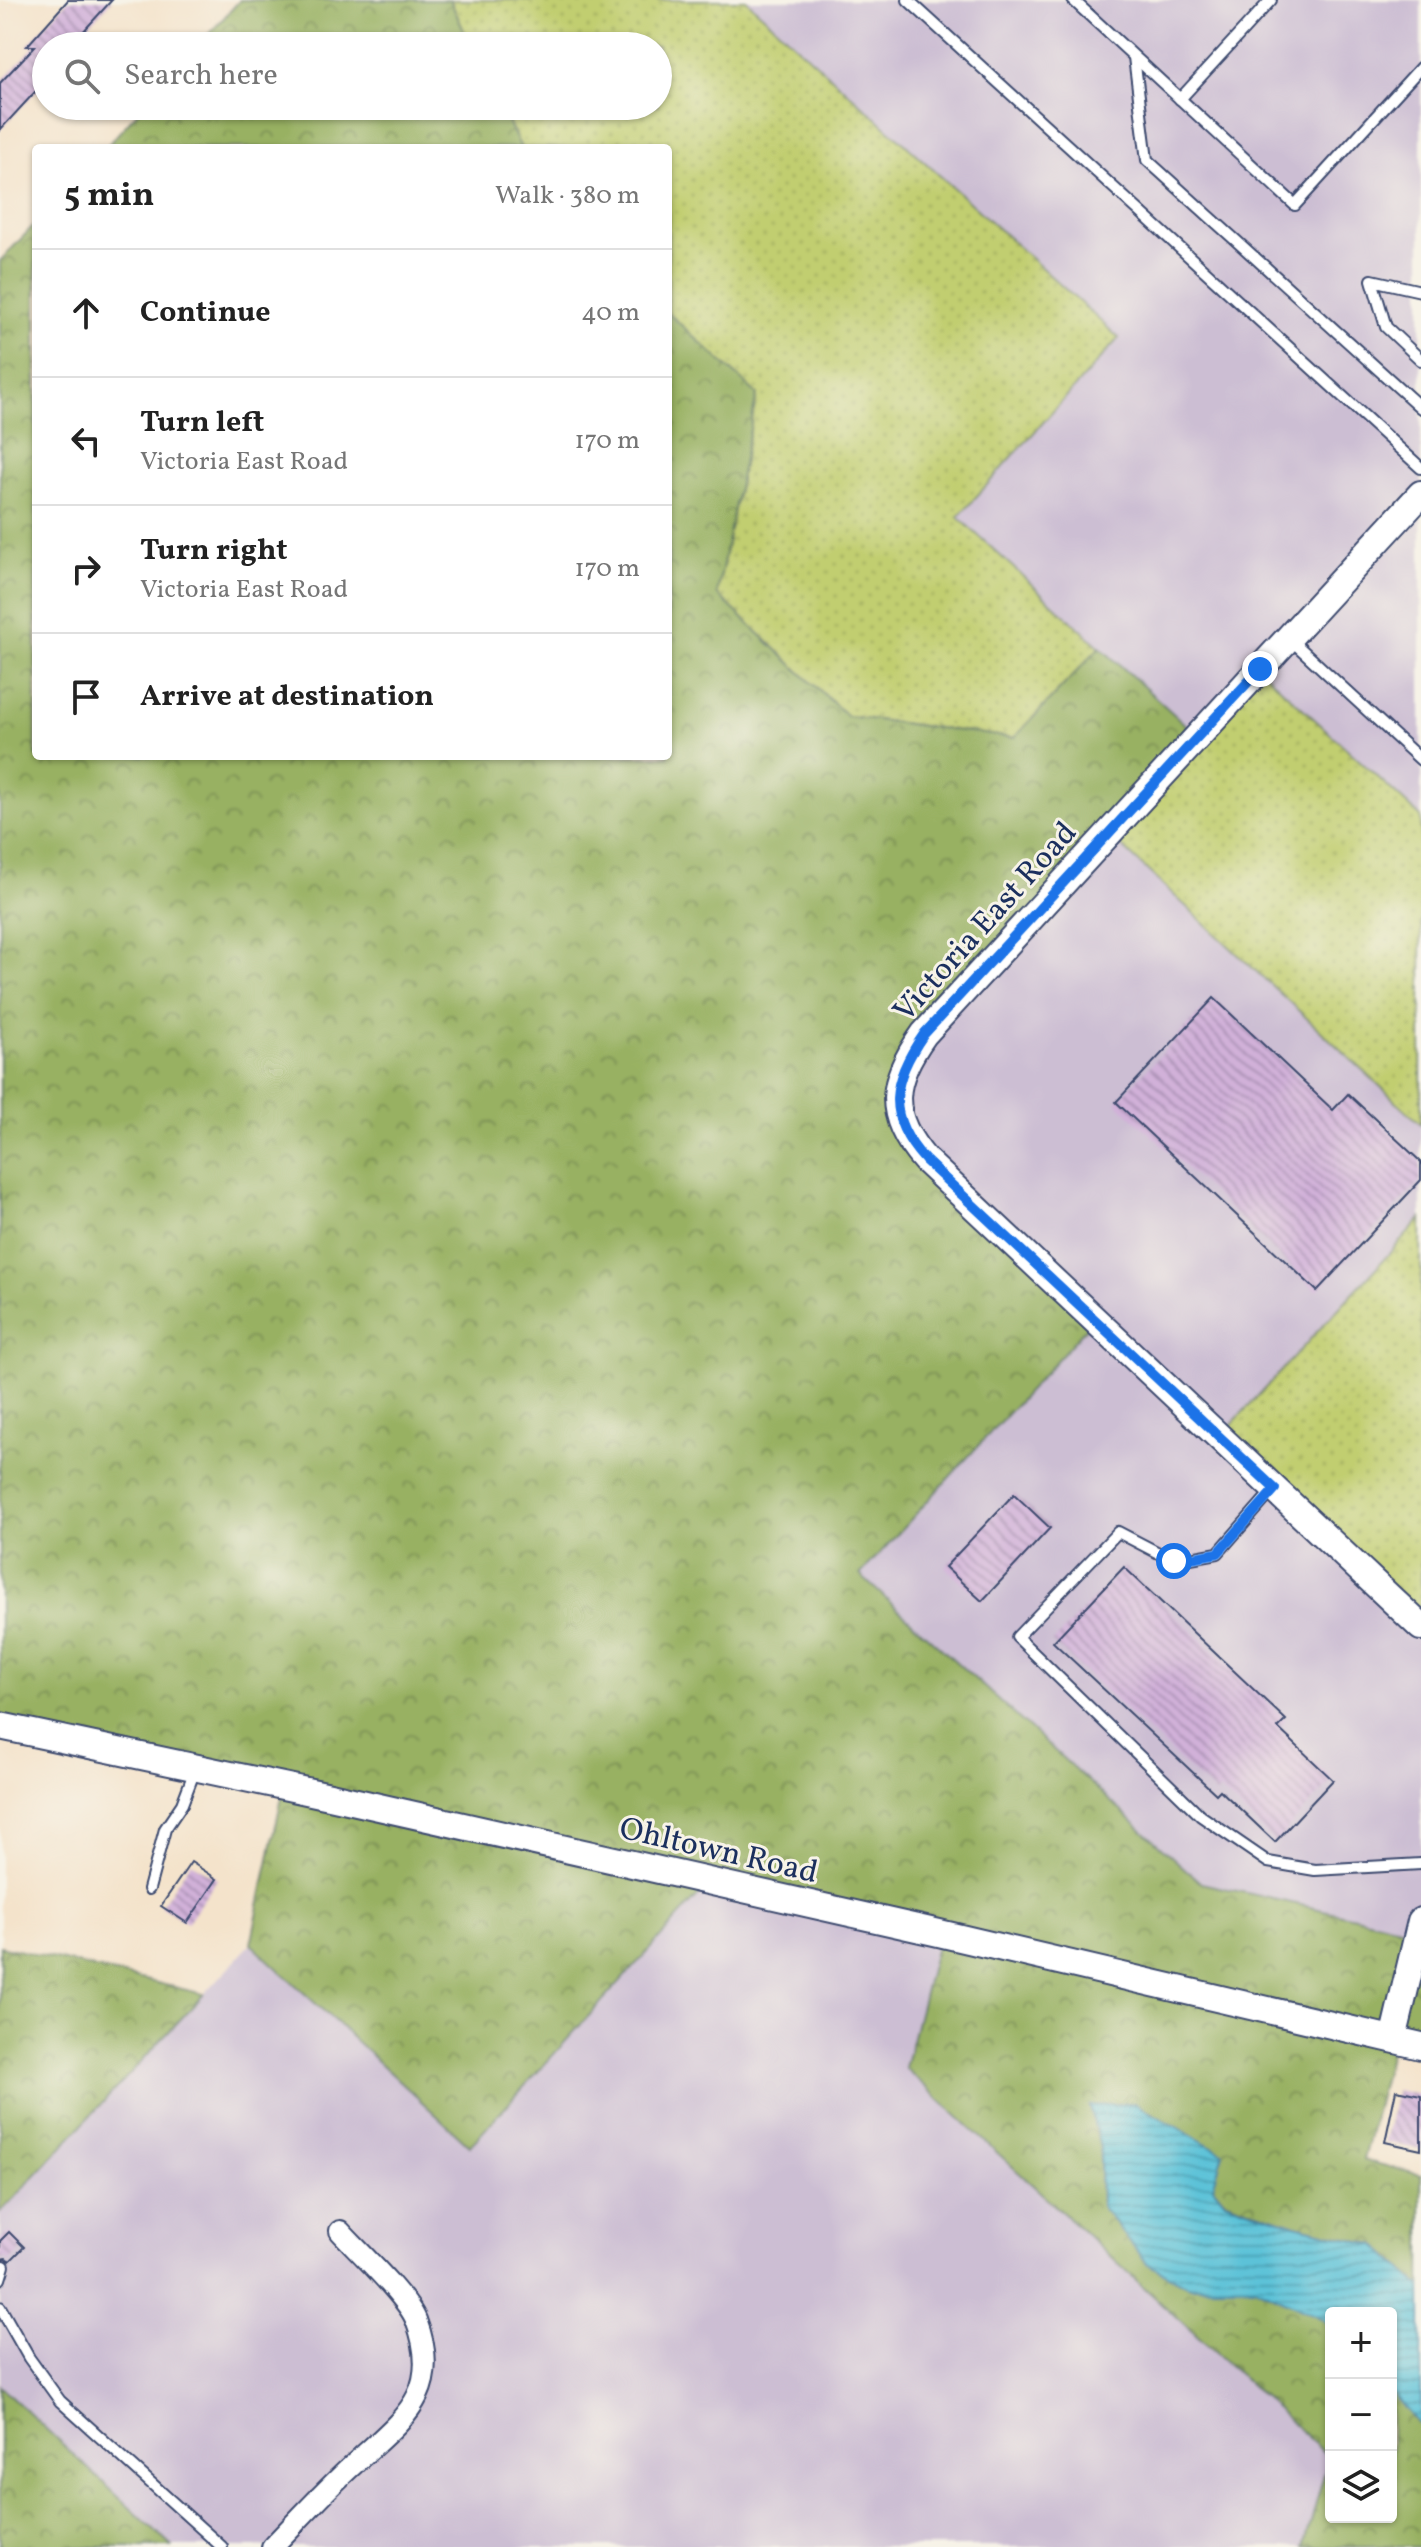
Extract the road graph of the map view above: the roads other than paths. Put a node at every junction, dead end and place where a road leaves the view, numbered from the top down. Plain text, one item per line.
1 (908, 0) edge
2 (1073, 0) edge
3 (1271, 0) edge
4 (1134, 57) junction
5 (1421, 67) edge
6 (1180, 99) junction
7 (1421, 291) edge
8 (1421, 360) edge
9 (1421, 408) edge
10 (1421, 468) edge
11 (1421, 494) edge
12 (1289, 637) junction
13 (1421, 760) edge
14 (1275, 1489) junction
15 (1421, 1627) edge
16 (0, 1726) edge
17 (196, 1769) junction
18 (1421, 1864) edge
19 (149, 1889) dead end
20 (1421, 1921) edge
21 (1393, 2039) junction
22 (1421, 2046) edge
23 (340, 2231) dead end
24 (4, 2266) dead end
25 (0, 2279) edge
26 (0, 2307) edge
27 (222, 2547) edge
28 (272, 2547) edge

1 - 10 lane
2 - 4 lane
3 - 6 lane
4 - 6 lane
4 - 9 lane
5 - 6 lane
7 - 8 lane
11 - 12 street, Victoria East Road
12 - 13 lane
12 - 14 street, Victoria East Road
14 - 15 street, Victoria East Road
14 - 18 lane
16 - 17 street, Ohltown Road
17 - 19 lane
17 - 21 street, Ohltown Road
20 - 21 street
21 - 22 street, Ohltown Road
23 - 28 street
24 - 25 lane
26 - 27 lane

